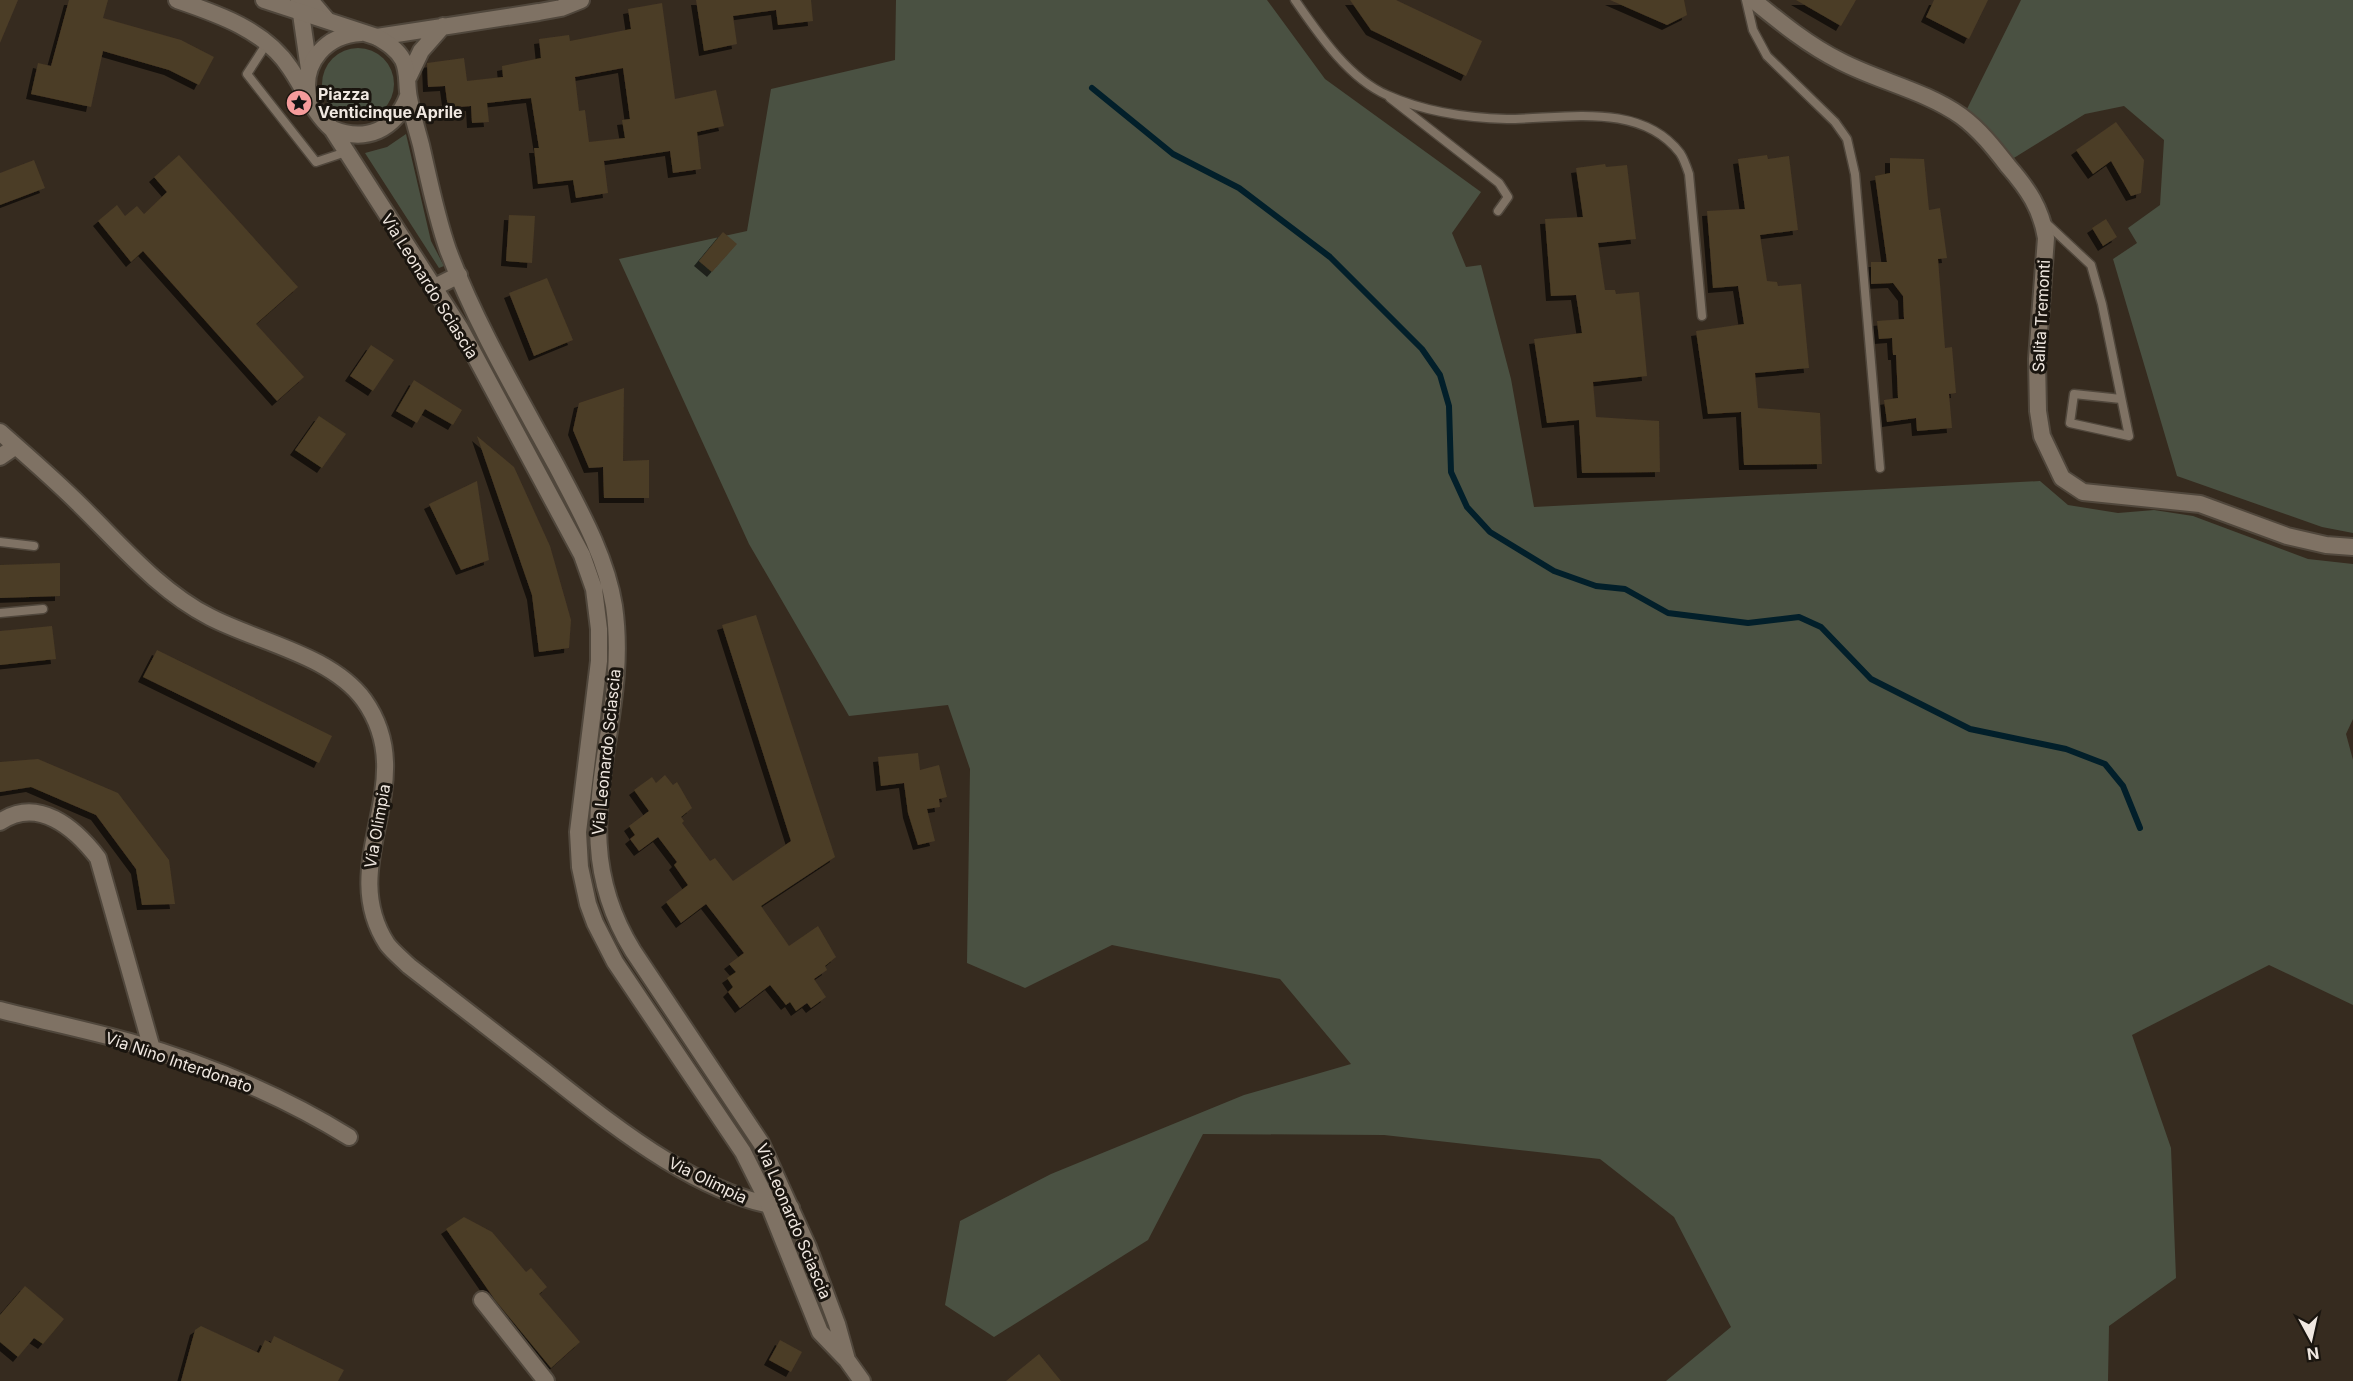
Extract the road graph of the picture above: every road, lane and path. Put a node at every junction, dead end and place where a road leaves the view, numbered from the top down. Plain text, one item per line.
1 (177, 0) edge
2 (581, 0) edge
3 (1295, 0) edge
4 (1746, 0) edge
5 (1753, 0) edge
6 (271, 1) edge
7 (303, 4) edge
8 (442, 26) junction
9 (369, 35) junction
10 (264, 41) junction
11 (309, 69) junction
12 (409, 76) junction
13 (1385, 94) junction
14 (408, 96) junction
15 (308, 98) junction
16 (332, 129) junction
17 (349, 157) junction
18 (1498, 211) dead end
19 (2043, 220) junction
20 (459, 275) junction
21 (435, 287) junction
22 (1702, 316) dead end
23 (2121, 399) junction
24 (0, 432) edge
25 (16, 446) junction
26 (0, 457) edge
27 (1880, 468) dead end
28 (0, 542) edge
29 (34, 546) dead end
30 (2353, 547) edge
31 (43, 609) dead end
32 (0, 613) edge
33 (0, 822) edge
34 (669, 1005) junction
35 (0, 1010) edge
36 (652, 1016) junction
37 (152, 1049) junction
38 (711, 1066) junction
39 (694, 1078) junction
40 (349, 1137) dead end
41 (769, 1206) junction
42 (791, 1208) junction
43 (482, 1300) dead end
44 (848, 1360) junction
45 (546, 1381) edge
46 (862, 1381) edge

1 - 10 street
2 - 8 street
3 - 13 lane
4 - 27 lane
5 - 19 street, Salita Tremonti
6 - 7 street
7 - 9 street
7 - 11 street
8 - 9 street
8 - 12 street
9 - 11 street
9 - 12 street
10 - 15 street
10 - 17 lane
11 - 15 street
12 - 14 street
13 - 18 lane
13 - 22 lane
14 - 16 street
14 - 20 street, Via Leonardo Sciascia
15 - 16 street
16 - 17 street, Via Leonardo Sciascia
17 - 21 street, Via Leonardo Sciascia
19 - 23 lane
19 - 30 street, Salita Tremonti
20 - 21 street
20 - 34 street, Via Leonardo Sciascia
21 - 36 street, Via Leonardo Sciascia
23 - 23 lane
24 - 25 street, Via Olimpia
25 - 26 street
25 - 41 street, Via Olimpia
28 - 29 lane
31 - 32 lane
33 - 37 street
34 - 36 street
34 - 38 street, Via Leonardo Sciascia
35 - 37 street, Via Nino Interdonato
36 - 39 street, Via Leonardo Sciascia
37 - 40 street, Via Nino Interdonato
38 - 39 street
38 - 42 street, Via Leonardo Sciascia
39 - 41 street, Via Leonardo Sciascia
41 - 42 street, Via Olimpia
41 - 44 street, Via Leonardo Sciascia
42 - 44 street, Via Leonardo Sciascia
43 - 45 street
44 - 46 street, Via Leonardo Sciascia

